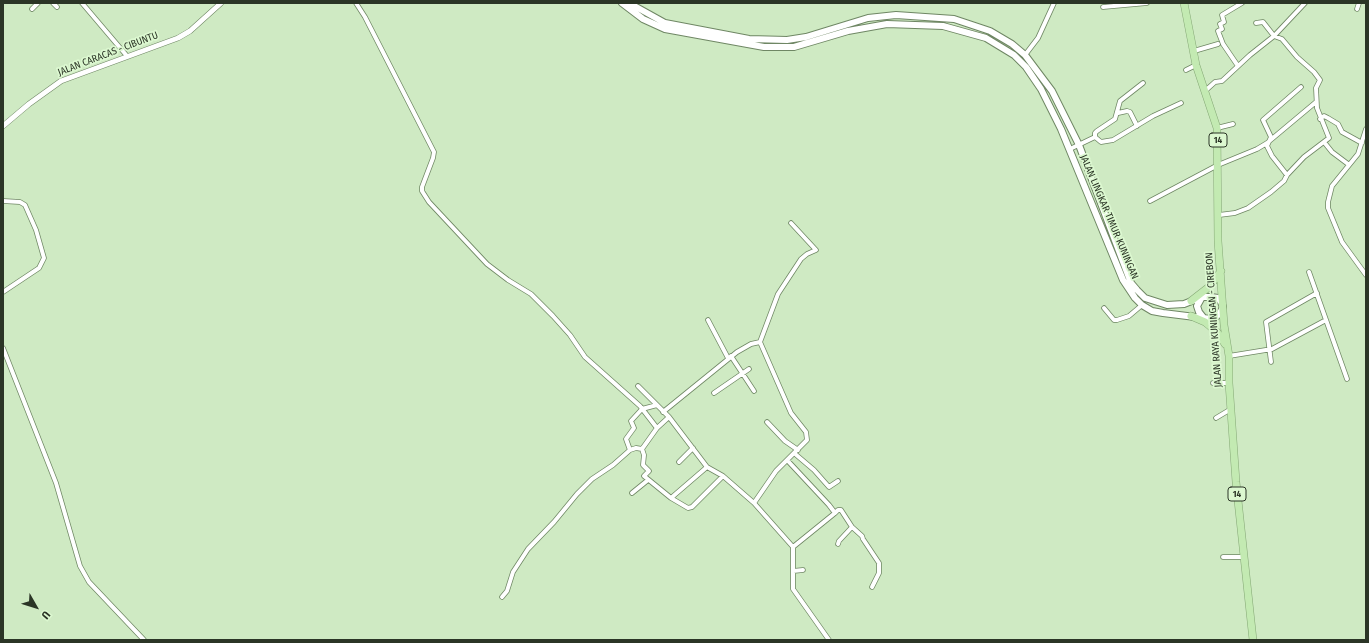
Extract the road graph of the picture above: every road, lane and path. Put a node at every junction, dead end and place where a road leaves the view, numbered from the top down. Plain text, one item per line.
1 (38, 3) edge
2 (53, 3) edge
3 (82, 3) edge
4 (221, 3) edge
5 (356, 3) edge
6 (622, 3) edge
7 (629, 3) edge
8 (1054, 3) edge
9 (1147, 3) edge
10 (1184, 3) edge
11 (1242, 3) edge
12 (1305, 3) edge
13 (1359, 3) edge
14 (57, 7) dead end
15 (1103, 8) dead end
16 (32, 9) dead end
17 (1357, 9) dead end
18 (1256, 24) dead end
19 (1274, 36) junction
20 (1218, 44) dead end
21 (1194, 51) junction
22 (1025, 55) junction
23 (127, 56) junction
24 (1196, 65) junction
25 (1238, 66) junction
26 (1186, 70) dead end
27 (1143, 83) dead end
28 (1301, 88) dead end
29 (1204, 91) junction
30 (1316, 102) junction
31 (1181, 103) dead end
32 (1118, 113) junction
33 (1320, 119) junction
34 (1233, 124) dead end
35 (3, 126) edge
36 (1137, 126) junction
37 (1217, 128) junction
38 (1366, 130) edge
39 (1095, 137) junction
40 (1324, 142) junction
41 (1268, 143) junction
42 (1362, 143) junction
43 (1079, 145) junction
44 (1070, 148) junction
45 (1348, 164) junction
46 (1218, 165) junction
47 (1287, 175) junction
48 (1150, 201) dead end
49 (3, 202) edge
50 (1219, 215) junction
51 (791, 223) dead end
52 (1220, 271) junction
53 (1309, 272) dead end
54 (1366, 275) edge
55 (3, 292) edge
56 (1316, 293) junction
57 (1202, 297) junction
58 (1191, 301) junction
59 (1184, 304) junction
60 (1142, 305) junction
61 (1223, 307) junction
62 (1104, 308) dead end
63 (1182, 314) junction
64 (1191, 316) junction
65 (1202, 317) junction
66 (708, 320) dead end
67 (1326, 320) junction
68 (760, 342) junction
69 (3, 348) edge
70 (1228, 348) junction
71 (1269, 349) junction
72 (1229, 356) junction
73 (730, 357) junction
74 (1271, 362) dead end
75 (749, 368) dead end
76 (742, 373) junction
77 (1347, 379) dead end
78 (1213, 382) dead end
79 (1229, 383) junction
80 (638, 386) dead end
81 (754, 391) dead end
82 (714, 393) dead end
83 (657, 405) junction
84 (1231, 408) junction
85 (642, 409) junction
86 (664, 412) junction
87 (669, 417) junction
88 (1216, 418) dead end
89 (768, 422) dead end
90 (657, 428) junction
91 (693, 448) junction
92 (642, 449) junction
93 (630, 450) junction
94 (796, 451) junction
95 (787, 460) junction
96 (679, 462) dead end
97 (707, 467) junction
98 (723, 476) junction
99 (648, 480) junction
100 (838, 481) dead end
101 (632, 493) dead end
102 (671, 498) junction
103 (754, 503) junction
104 (835, 513) junction
105 (852, 527) junction
106 (838, 544) dead end
107 (793, 547) junction
108 (1223, 557) dead end
109 (1244, 558) junction
110 (803, 570) dead end
111 (793, 571) junction
112 (872, 587) dead end
113 (502, 597) dead end
114 (144, 640) edge
115 (829, 640) edge
116 (1253, 640) edge

1 - 16 street
2 - 14 street
3 - 23 street
4 - 23 street, JALAN CARACAS - CIBUNTU
5 - 85 street
6 - 44 main road, JALAN LINGKAR TIMUR KUNINGAN
7 - 22 main road, JALAN LINGKAR TIMUR KUNINGAN
8 - 22 street
9 - 15 street
10 - 21 highway, JALAN RAYA KUNINGAN - CIREBON / 14
11 - 25 street
12 - 19 street
13 - 17 street
18 - 19 street
19 - 25 street
19 - 30 street
20 - 21 street
21 - 24 highway, JALAN RAYA KUNINGAN - CIREBON / 14
22 - 43 main road, JALAN LINGKAR TIMUR KUNINGAN
23 - 35 street, JALAN CARACAS - CIBUNTU
24 - 26 street
24 - 29 highway, JALAN RAYA KUNINGAN - CIREBON / 14
25 - 29 street
27 - 32 street
28 - 41 street
29 - 37 highway, JALAN RAYA KUNINGAN - CIREBON / 14
30 - 33 street
30 - 41 street
31 - 36 street
32 - 36 street
32 - 39 street
33 - 40 street
33 - 42 street
34 - 37 street
36 - 39 street
37 - 46 highway, JALAN RAYA KUNINGAN - CIREBON / 14
38 - 42 street
39 - 43 street
40 - 45 street
40 - 47 street
41 - 46 street
41 - 47 street
42 - 45 street
43 - 44 street
43 - 59 main road, JALAN LINGKAR TIMUR KUNINGAN
44 - 60 main road, JALAN LINGKAR TIMUR KUNINGAN
45 - 54 street
46 - 48 street
46 - 50 highway, JALAN RAYA KUNINGAN - CIREBON / 14
47 - 50 street
49 - 55 street
50 - 52 highway, JALAN RAYA KUNINGAN - CIREBON / 14
51 - 68 street
52 - 58 highway
52 - 61 highway, JALAN RAYA KUNINGAN - CIREBON / 14
53 - 56 street
56 - 67 street
56 - 71 street
57 - 58 main road, JALAN LINGKAR TIMUR KUNINGAN
57 - 61 main road
57 - 65 main road
58 - 59 main road, JALAN LINGKAR TIMUR KUNINGAN
59 - 63 main road
60 - 62 street
60 - 63 main road, JALAN LINGKAR TIMUR KUNINGAN
61 - 65 main road, JALAN LINGKAR TIMUR KUNINGAN
61 - 70 highway, JALAN RAYA KUNINGAN - CIREBON / 14
63 - 64 main road, JALAN LINGKAR TIMUR KUNINGAN
64 - 65 main road, JALAN LINGKAR TIMUR KUNINGAN
64 - 70 highway
66 - 73 street
67 - 71 street
67 - 77 street
68 - 73 street
68 - 94 street
69 - 114 street
70 - 72 highway, JALAN RAYA KUNINGAN - CIREBON / 14
71 - 72 street
71 - 74 street
72 - 79 highway, JALAN RAYA KUNINGAN - CIREBON / 14
73 - 76 street
73 - 86 street
75 - 76 street
76 - 81 street
76 - 82 street
78 - 79 street
79 - 84 highway, JALAN RAYA KUNINGAN - CIREBON / 14
80 - 83 street
83 - 85 street
83 - 86 street
84 - 88 street
84 - 109 highway, JALAN RAYA KUNINGAN - CIREBON / 14
85 - 90 street
85 - 93 street
86 - 87 street
87 - 90 street
87 - 91 street
89 - 94 street
90 - 92 street
91 - 96 street
91 - 97 street
92 - 93 street
92 - 99 street
93 - 113 street
94 - 95 street
94 - 100 street
95 - 103 street
95 - 104 street
97 - 98 street
97 - 102 street
98 - 102 street
98 - 103 street
99 - 101 street
99 - 102 street
103 - 107 street
104 - 105 street
104 - 107 street
105 - 106 street
105 - 112 street
107 - 111 street
108 - 109 street
109 - 116 highway, JALAN RAYA KUNINGAN - CIREBON / 14
110 - 111 street
111 - 115 street

